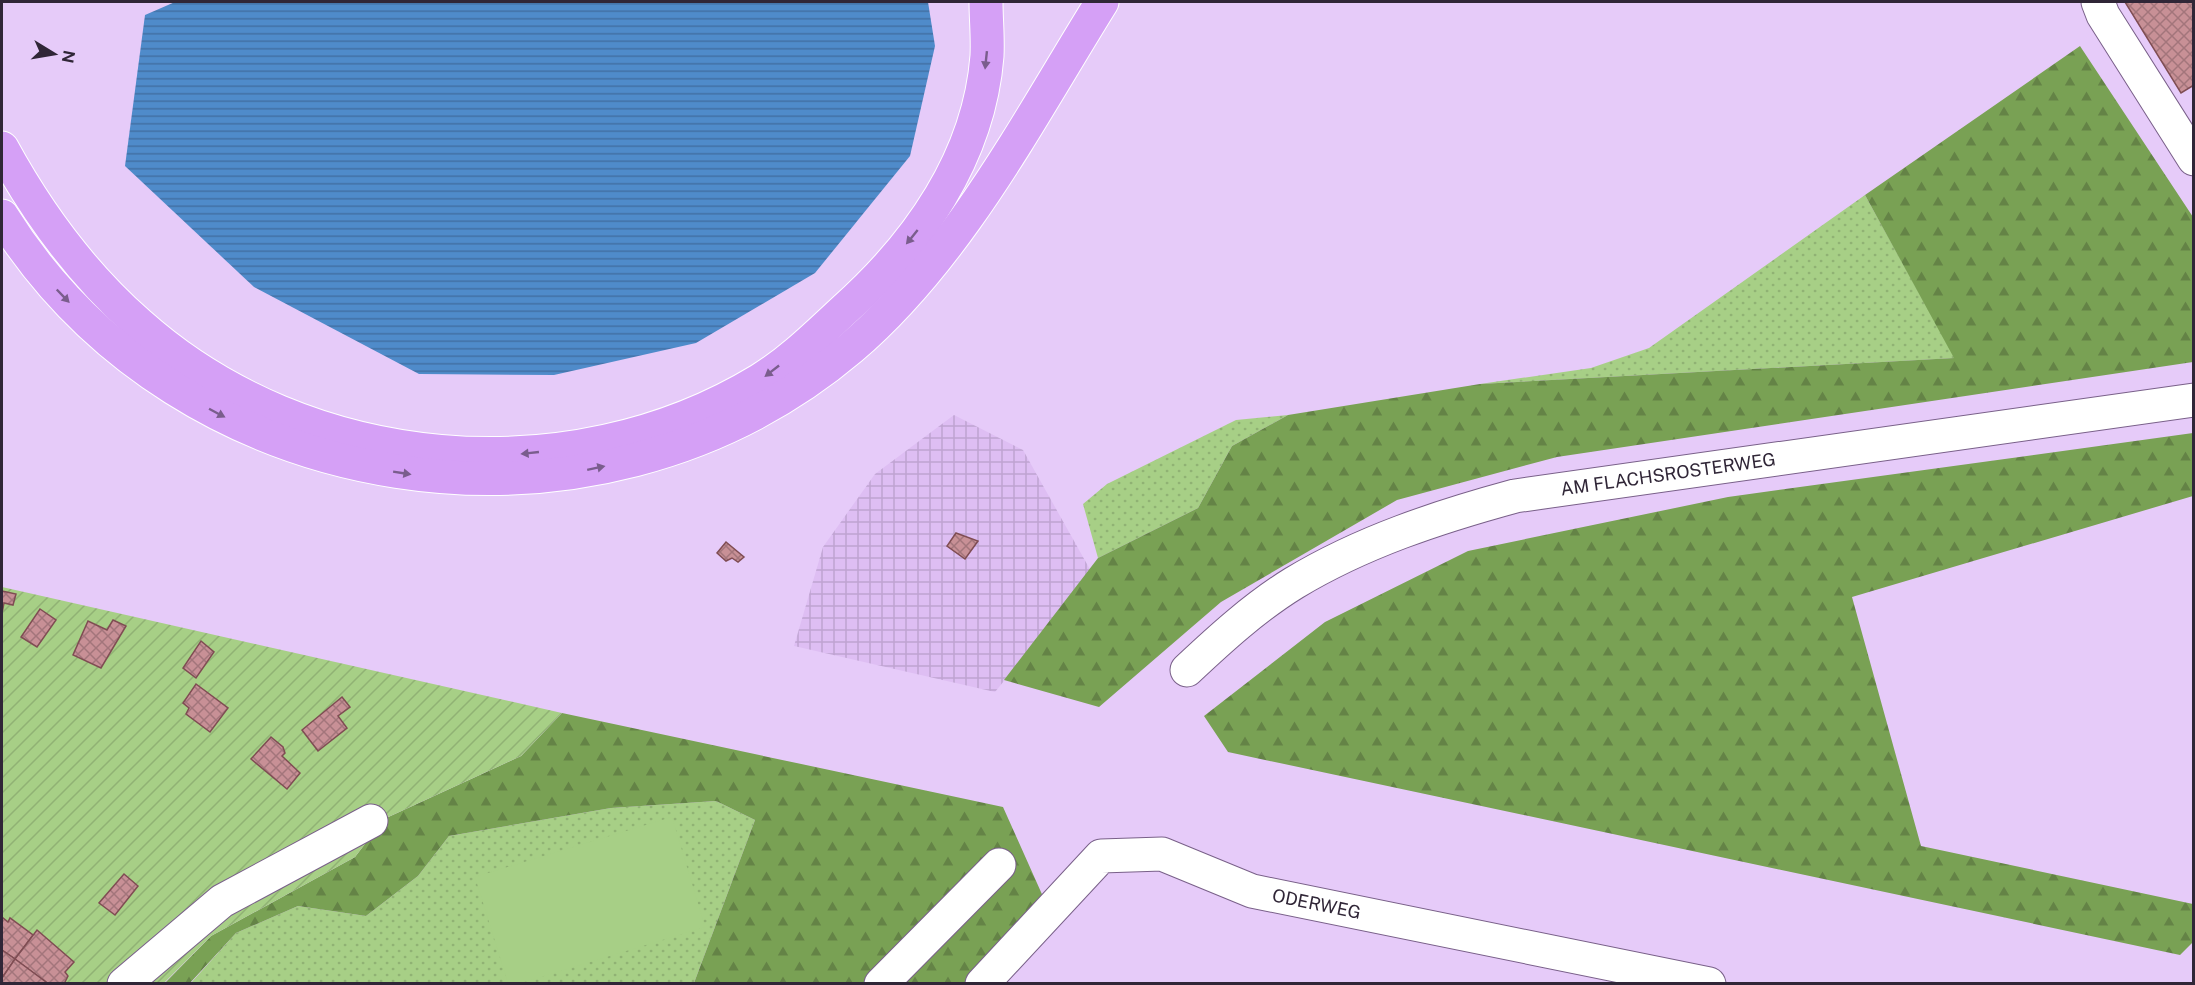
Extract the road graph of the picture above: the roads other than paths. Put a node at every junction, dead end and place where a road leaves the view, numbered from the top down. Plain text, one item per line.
1 (986, 2) edge
2 (1102, 2) edge
3 (2098, 2) edge
4 (2, 148) edge
5 (2193, 159) edge
6 (2, 216) edge
7 (2193, 400) edge
8 (1187, 670) dead end
9 (371, 821) dead end
10 (999, 865) dead end
11 (124, 984) edge
12 (881, 984) edge
13 (982, 984) edge
14 (1708, 984) edge

1 -> 4 highway
6 -> 2 highway
3 - 5 street
7 - 8 street, AM FLACHSROSTERWEG
9 - 11 street
10 - 12 street
13 - 14 street, ODERWEG

